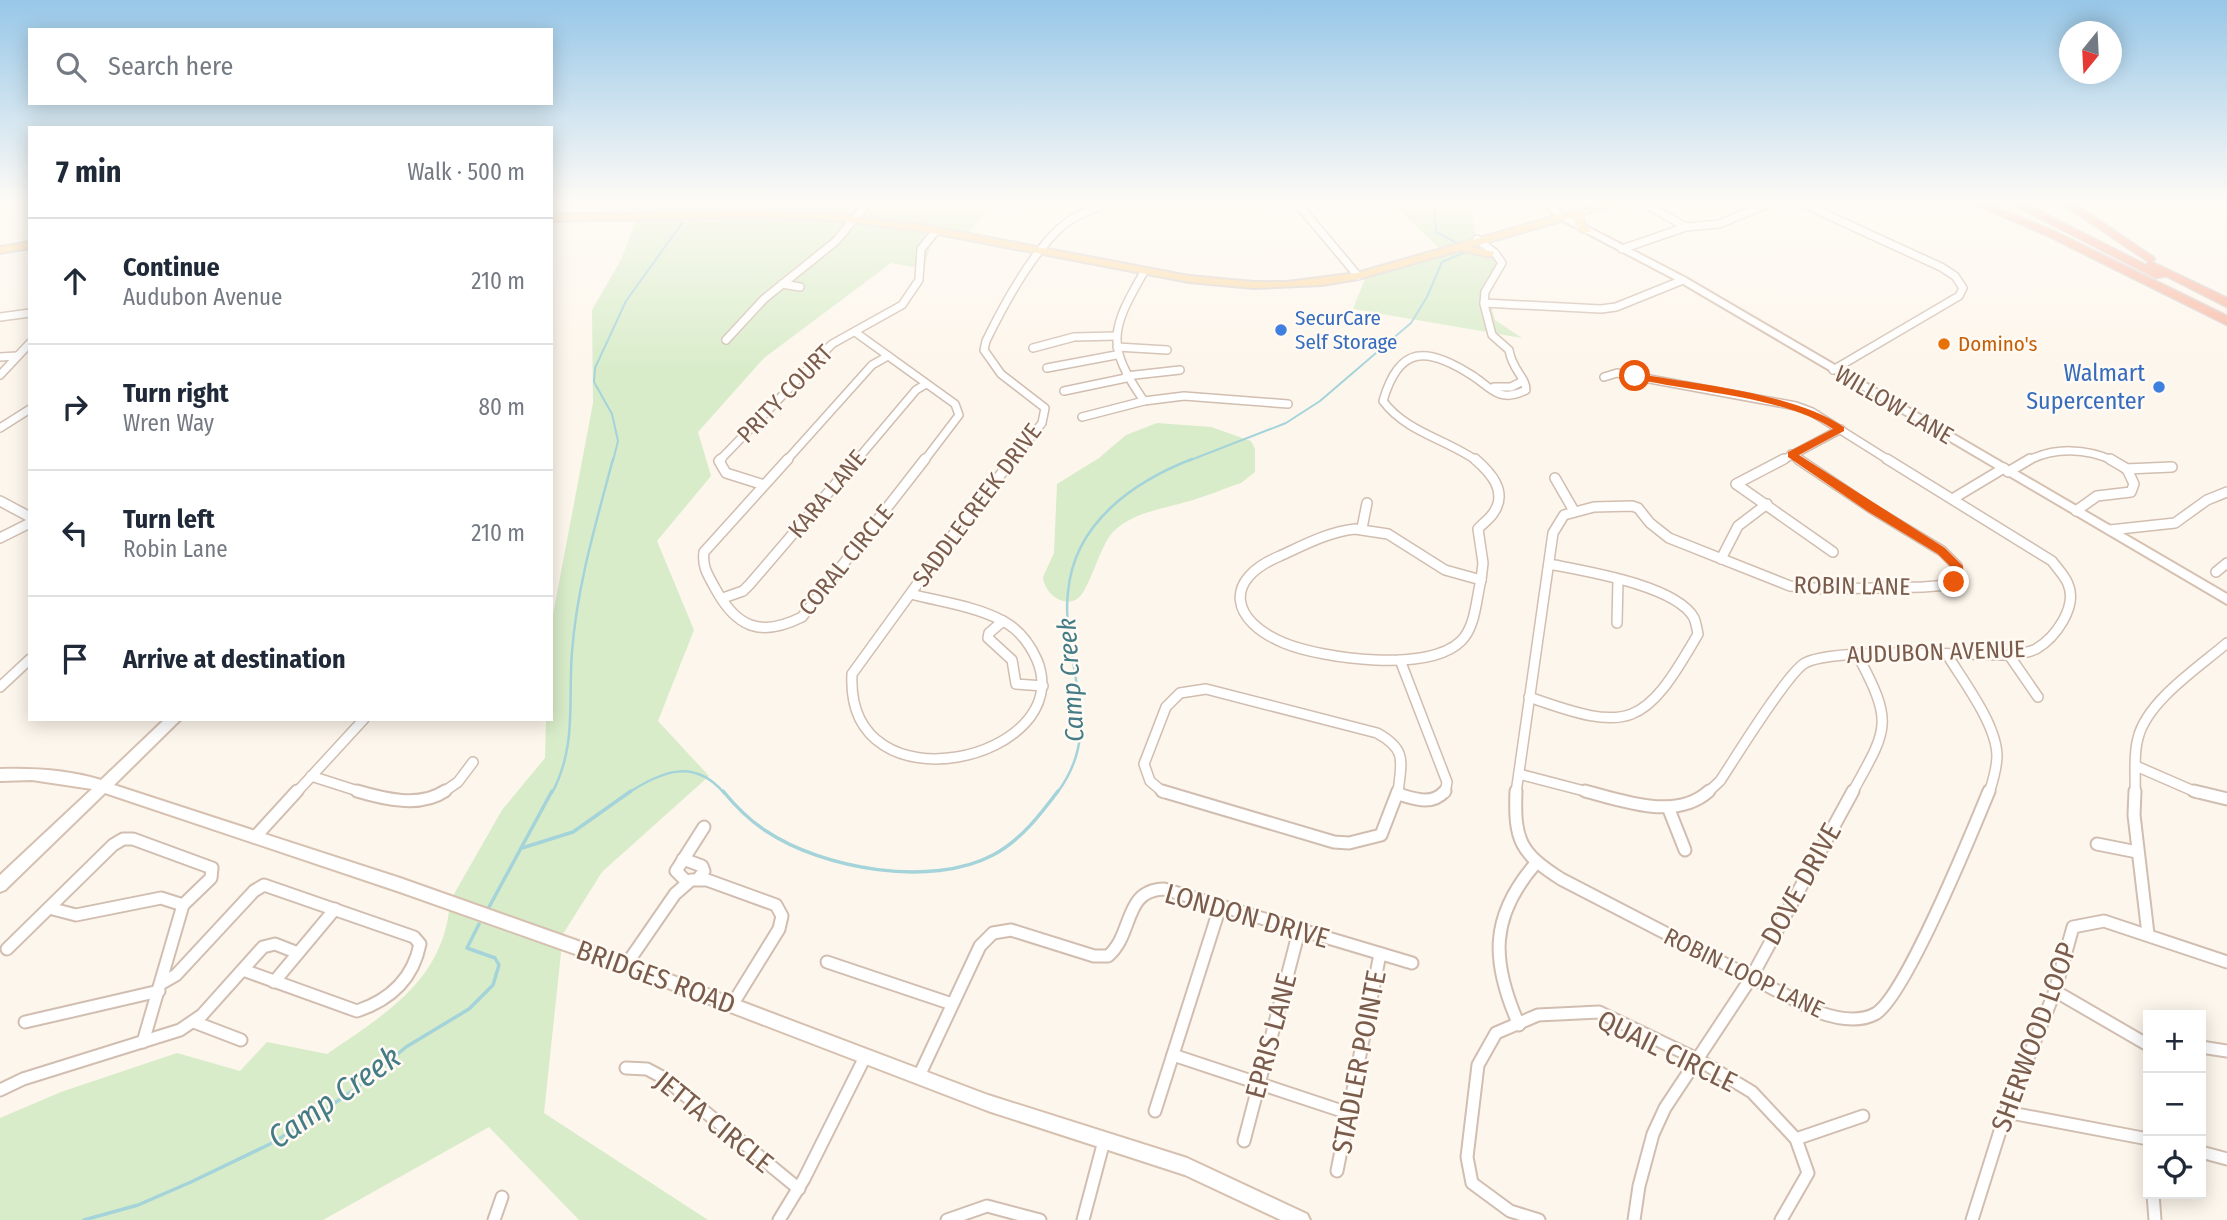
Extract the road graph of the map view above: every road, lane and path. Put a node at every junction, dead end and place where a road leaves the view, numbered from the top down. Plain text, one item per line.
1 (815, 258) edge
2 (921, 258) edge
3 (1038, 258) edge
4 (1076, 258) edge
5 (1343, 258) edge
6 (1424, 258) edge
7 (1496, 258) edge
8 (1640, 258) edge
9 (1921, 258) edge
10 (2100, 258) edge
11 (2107, 258) edge
12 (2122, 258) edge
13 (2138, 258) edge
14 (2148, 258) edge
15 (1144, 272) junction
16 (1358, 276) junction
17 (1683, 280) junction
18 (782, 284) junction
19 (800, 287) dead end
20 (2209, 294) junction
21 (1484, 303) junction
22 (2227, 303) edge
23 (2227, 312) edge
24 (28, 313) edge
25 (0, 317) edge
26 (2227, 321) edge
27 (855, 332) junction
28 (1116, 336) junction
29 (726, 340) dead end
30 (28, 346) edge
31 (1033, 348) dead end
32 (1167, 349) dead end
33 (1116, 351) junction
34 (17, 356) junction
35 (888, 356) junction
36 (0, 357) edge
37 (1047, 368) dead end
38 (1180, 370) dead end
39 (1833, 370) junction
40 (0, 375) edge
41 (1126, 377) junction
42 (1604, 377) dead end
43 (926, 384) junction
44 (1494, 387) joint
45 (1064, 391) dead end
46 (1144, 401) junction
47 (1288, 404) dead end
48 (28, 410) edge
49 (1082, 417) dead end
50 (0, 428) edge
51 (1840, 429) junction
52 (1791, 454) junction
53 (2172, 467) dead end
54 (2126, 469) junction
55 (2006, 470) junction
56 (1555, 478) dead end
57 (764, 485) junction
58 (2227, 492) edge
59 (2215, 497) junction
60 (1954, 498) junction
61 (0, 501) edge
62 (1367, 503) dead end
63 (1768, 504) junction
64 (2227, 504) edge
65 (1574, 511) junction
66 (2076, 511) junction
67 (28, 516) edge
68 (28, 524) edge
69 (1362, 528) junction
70 (2110, 530) junction
71 (0, 538) edge
72 (1833, 552) dead end
73 (1721, 559) junction
74 (2227, 563) edge
75 (1549, 564) junction
76 (2216, 572) dead end
77 (1481, 580) junction
78 (1618, 580) junction
79 (911, 594) junction
80 (723, 598) junction
81 (2227, 600) edge
82 (1003, 621) junction
83 (1617, 623) dead end
84 (2227, 643) edge
85 (2009, 654) junction
86 (1858, 656) junction
87 (1948, 656) junction
88 (1400, 660) junction
89 (28, 661) edge
90 (1043, 686) junction
91 (0, 687) edge
92 (1529, 697) junction
93 (2038, 697) dead end
94 (172, 721) edge
95 (362, 721) edge
96 (473, 762) dead end
97 (2136, 766) junction
98 (1519, 774) junction
99 (0, 775) edge
100 (311, 776) junction
101 (105, 787) junction
102 (1398, 794) junction
103 (2227, 799) edge
104 (1668, 807) junction
105 (704, 827) dead end
106 (255, 837) junction
107 (2097, 844) dead end
108 (1685, 850) dead end
109 (2137, 852) junction
110 (683, 859) junction
111 (1536, 863) junction
112 (693, 881) junction
113 (0, 885) edge
114 (183, 905) junction
115 (1220, 907) junction
116 (49, 908) junction
117 (335, 909) junction
118 (1299, 931) junction
119 (2148, 934) junction
120 (7, 949) dead end
121 (298, 953) junction
122 (1380, 954) junction
123 (827, 962) dead end
124 (2227, 962) edge
125 (1412, 963) dead end
126 (626, 965) junction
127 (243, 970) junction
128 (1751, 978) junction
129 (274, 982) junction
130 (161, 987) junction
131 (2055, 991) junction
132 (952, 1004) junction
133 (732, 1005) junction
134 (26, 1022) dead end
135 (194, 1022) junction
136 (1519, 1025) junction
137 (241, 1040) dead end
138 (143, 1042) junction
139 (2143, 1043) edge
140 (2206, 1047) edge
141 (2227, 1051) edge
142 (1173, 1055) junction
143 (865, 1057) junction
144 (1697, 1059) junction
145 (626, 1068) dead end
146 (919, 1076) junction
147 (1259, 1083) junction
148 (0, 1090) edge
149 (1155, 1111) dead end
150 (2006, 1112) junction
151 (1348, 1113) junction
152 (1863, 1116) dead end
153 (2143, 1138) edge
154 (1796, 1139) junction
155 (1104, 1141) junction
156 (1244, 1141) dead end
157 (2206, 1153) edge
158 (2227, 1159) edge
159 (1337, 1171) dead end
160 (799, 1189) junction
161 (502, 1197) dead end
162 (2153, 1199) edge
163 (494, 1220) edge
164 (779, 1220) edge
165 (947, 1220) edge
166 (1040, 1220) edge
167 (1083, 1220) edge
168 (1301, 1220) edge
169 (1539, 1220) edge
170 (1634, 1220) edge
171 (1781, 1220) edge
172 (1972, 1220) edge
173 (2155, 1220) edge

1 - 18 street
2 - 27 street, PRITY COURT
3 - 79 street, SADDLECREEK DRIVE
4 - 15 main road
5 - 16 street
6 - 16 main road
7 - 21 street
8 - 17 street, WILLOW LANE
9 - 39 street
10 - 26 highway
11 - 26 highway
12 - 23 highway
13 - 20 highway
14 - 20 highway
15 - 16 main road
15 - 28 street
17 - 21 street
17 - 39 street, WILLOW LANE
18 - 19 street
18 - 29 street
20 - 22 highway
21 - 44 street
24 - 25 street
27 - 35 street, CORAL CIRCLE
27 - 57 street, PRITY COURT
28 - 31 street
28 - 33 street
30 - 34 street
32 - 33 street
33 - 37 street
33 - 41 street
34 - 36 street
34 - 40 street
35 - 43 street, CORAL CIRCLE
35 - 57 street, CORAL CIRCLE
38 - 41 street
39 - 55 street, WILLOW LANE
41 - 45 street
41 - 46 street
42 - 51 street, AUDUBON AVENUE
43 - 80 street, KARA LANE
43 - 80 street, CORAL CIRCLE
44 - 77 street
46 - 47 street
46 - 49 street
48 - 50 street
51 - 52 street
51 - 60 street, AUDUBON AVENUE
52 - 63 street
52 - 73 street, ROBIN LANE
53 - 54 street
54 - 55 street
54 - 66 street
55 - 60 street
55 - 66 street, WILLOW LANE
56 - 65 street
57 - 80 street, CORAL CIRCLE
58 - 59 street
59 - 64 street
59 - 70 street
60 - 85 street, AUDUBON AVENUE
61 - 67 street
62 - 69 street
63 - 72 street
63 - 73 street
65 - 73 street, ROBIN LANE
65 - 75 street
66 - 70 street, WILLOW LANE
68 - 71 street
69 - 77 street
69 - 88 street
70 - 81 street, WILLOW LANE
74 - 76 street
75 - 78 street
75 - 92 street, ROBIN LOOP LANE
77 - 88 street
78 - 83 street
78 - 92 street
79 - 82 street, SADDLECREEK DRIVE
79 - 90 street, SADDLECREEK DRIVE
82 - 90 street, SADDLECREEK DRIVE
82 - 90 street
84 - 97 street
85 - 87 street, AUDUBON AVENUE
85 - 93 street
86 - 87 street, AUDUBON AVENUE
86 - 104 street, AUDUBON AVENUE
86 - 128 street, DOVE DRIVE
87 - 128 street, ROBIN LOOP LANE
88 - 102 street
89 - 91 street
92 - 98 street, ROBIN LOOP LANE
94 - 101 street
95 - 100 street
96 - 100 street
97 - 103 street
97 - 109 street
98 - 104 street, AUDUBON AVENUE
98 - 111 street, ROBIN LOOP LANE
99 - 101 street, BRIDGES ROAD
100 - 106 street
101 - 106 street, BRIDGES ROAD
101 - 113 street
102 - 102 street
104 - 108 street
105 - 110 street
106 - 126 street, BRIDGES ROAD
107 - 109 street
109 - 119 street
110 - 112 street
110 - 112 street
111 - 128 street, ROBIN LOOP LANE
111 - 136 street
112 - 126 street
112 - 133 street
114 - 116 street
114 - 116 street
114 - 130 street
115 - 118 street, LONDON DRIVE
115 - 132 street, LONDON DRIVE
115 - 142 street
116 - 120 street
117 - 121 street
117 - 129 street
117 - 130 street
118 - 122 street, LONDON DRIVE
118 - 147 street, EPRIS LANE
119 - 124 street, SHERWOOD LOOP
119 - 131 street, SHERWOOD LOOP
121 - 127 street
121 - 129 street
122 - 125 street, LONDON DRIVE
122 - 151 street, STADLER POINTE
123 - 132 street
126 - 133 street, BRIDGES ROAD
127 - 129 street
127 - 135 street
128 - 144 street, DOVE DRIVE
130 - 134 street
130 - 138 street
131 - 139 street
131 - 150 street, SHERWOOD LOOP
132 - 146 street, LONDON DRIVE
133 - 143 street, BRIDGES ROAD
135 - 137 street
135 - 138 street
136 - 144 street, QUAIL CIRCLE
136 - 169 street, QUAIL CIRCLE
138 - 148 street
140 - 141 street
142 - 147 street
142 - 149 street
143 - 146 street, BRIDGES ROAD
143 - 160 street
144 - 154 street, QUAIL CIRCLE
144 - 170 street, DOVE DRIVE
145 - 160 street, JETTA CIRCLE
146 - 155 street, BRIDGES ROAD
147 - 151 street
147 - 156 street, EPRIS LANE
150 - 153 street
150 - 172 street, SHERWOOD LOOP
151 - 159 street, STADLER POINTE
152 - 154 street
154 - 171 street, QUAIL CIRCLE
155 - 167 street
155 - 168 street, BRIDGES ROAD
157 - 158 street
160 - 164 street
161 - 163 street
162 - 173 street
165 - 166 street

